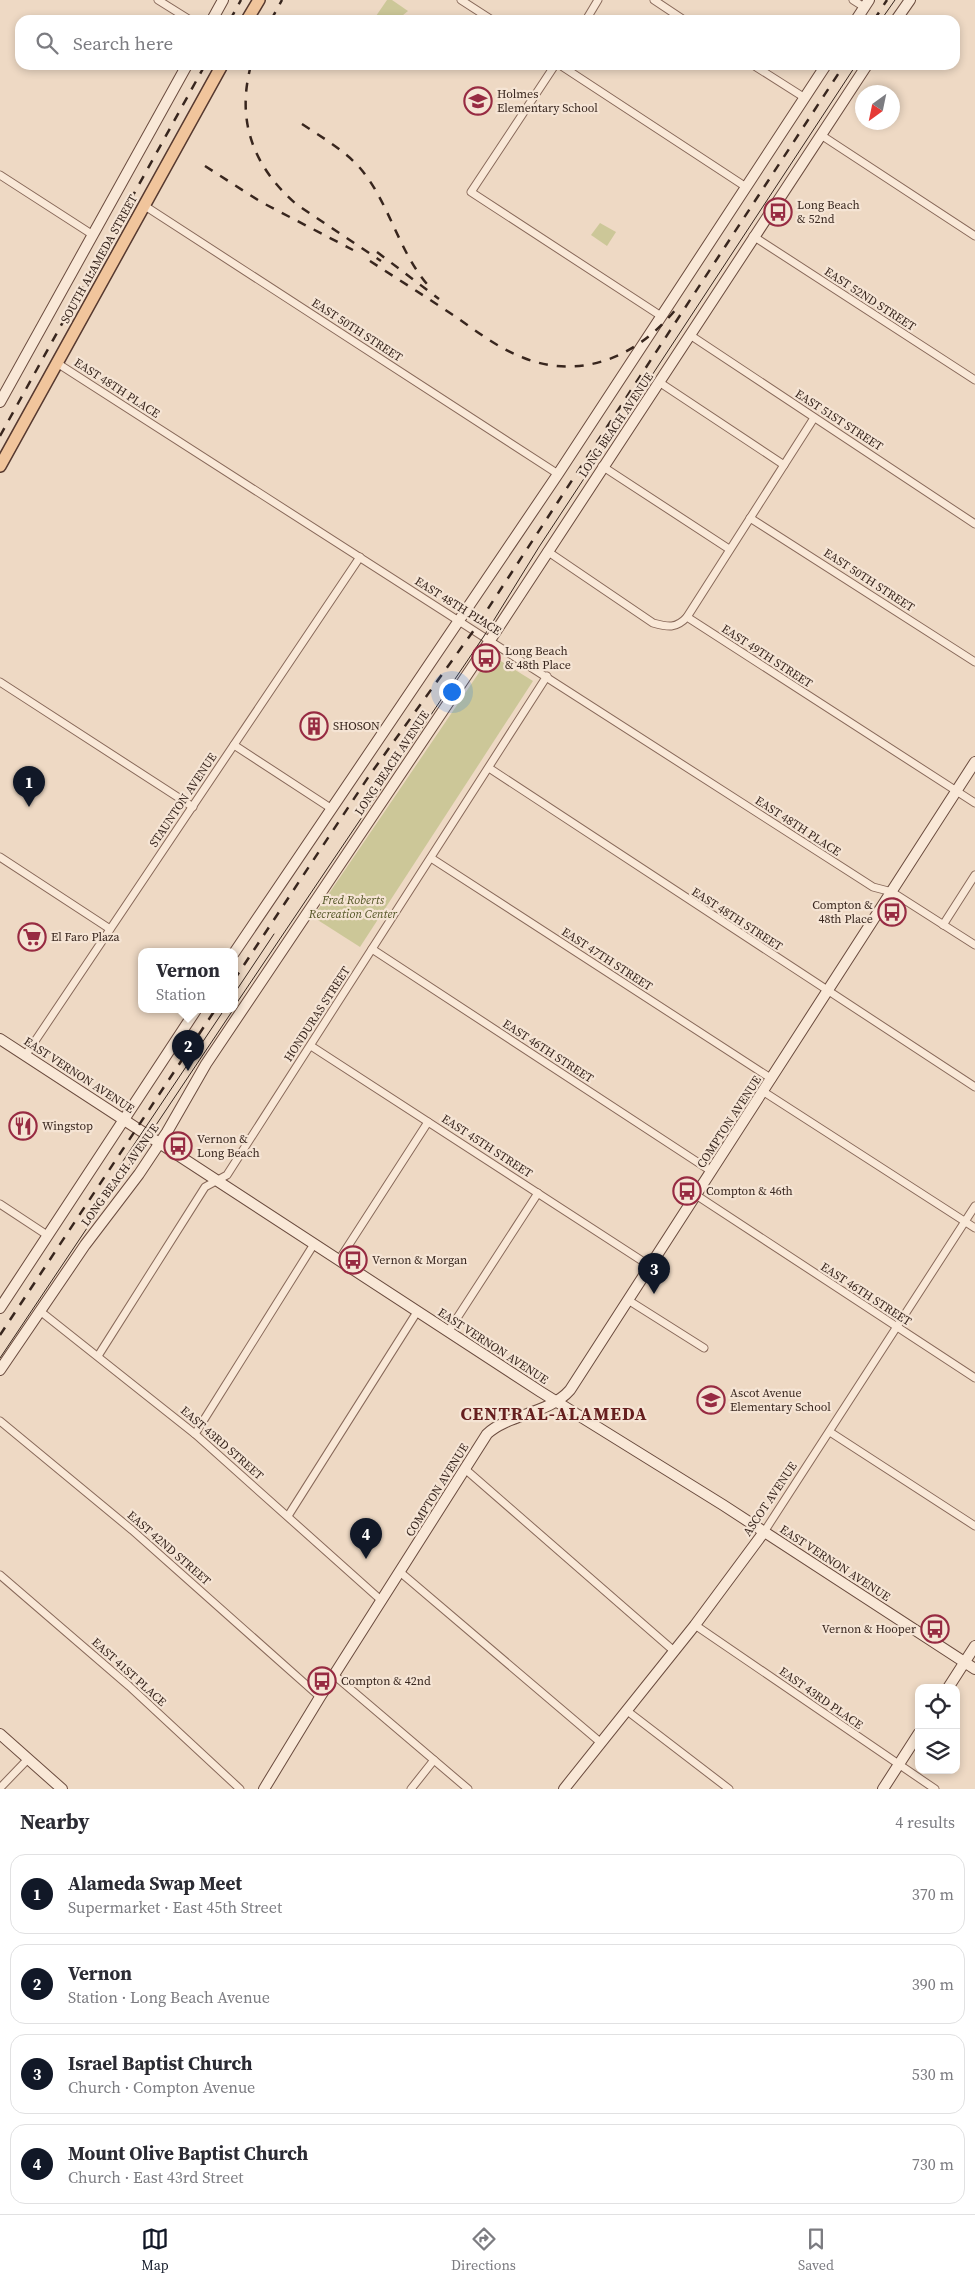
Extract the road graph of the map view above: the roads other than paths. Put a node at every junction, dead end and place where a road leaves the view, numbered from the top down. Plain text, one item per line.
1 (158, 0) edge
2 (223, 0) edge
3 (258, 0) edge
4 (461, 0) edge
5 (598, 0) edge
6 (654, 0) edge
7 (853, 0) edge
8 (910, 0) edge
9 (867, 4) edge
10 (182, 15) edge
11 (215, 15) edge
12 (250, 15) edge
13 (484, 15) edge
14 (589, 15) edge
15 (676, 15) edge
16 (859, 15) edge
17 (900, 15) edge
18 (184, 70) edge
19 (219, 70) edge
20 (553, 70) edge
21 (568, 70) edge
22 (761, 70) edge
23 (823, 70) edge
24 (864, 70) edge
25 (805, 98) junction
26 (821, 135) junction
27 (0, 175) edge
28 (746, 187) junction
29 (144, 206) junction
30 (93, 235) junction
31 (753, 236) junction
32 (975, 236) edge
33 (661, 316) junction
34 (690, 335) junction
35 (58, 362) junction
36 (975, 380) edge
37 (659, 382) junction
38 (0, 402) edge
39 (814, 418) junction
40 (784, 465) junction
41 (0, 466) edge
42 (602, 466) junction
43 (558, 474) junction
44 (750, 518) junction
45 (975, 524) edge
46 (729, 549) junction
47 (547, 551) junction
48 (360, 557) junction
49 (687, 617) junction
50 (459, 621) junction
51 (490, 639) junction
52 (975, 662) edge
53 (547, 676) junction
54 (0, 682) edge
55 (234, 745) junction
56 (975, 762) edge
57 (489, 768) junction
58 (956, 791) junction
59 (975, 803) edge
60 (193, 807) junction
61 (332, 809) junction
62 (0, 857) edge
63 (431, 858) junction
64 (975, 874) edge
65 (892, 892) junction
66 (943, 925) junction
67 (110, 929) junction
68 (975, 945) edge
69 (237, 948) edge
70 (372, 949) junction
71 (828, 992) junction
72 (194, 1013) edge
73 (0, 1040) edge
74 (311, 1046) junction
75 (25, 1056) junction
76 (772, 1079) junction
77 (975, 1087) edge
78 (764, 1092) junction
79 (123, 1119) junction
80 (428, 1122) junction
81 (160, 1143) junction
82 (711, 1171) junction
83 (218, 1181) junction
84 (538, 1193) junction
85 (696, 1195) junction
86 (0, 1204) edge
87 (975, 1206) edge
88 (965, 1222) junction
89 (975, 1228) edge
90 (48, 1235) junction
91 (314, 1244) junction
92 (339, 1260) junction
93 (650, 1266) junction
94 (628, 1300) junction
95 (0, 1308) edge
96 (40, 1311) junction
97 (418, 1312) junction
98 (896, 1328) junction
99 (448, 1332) junction
100 (704, 1348) dead end
101 (98, 1356) junction
102 (0, 1370) edge
103 (975, 1378) edge
104 (556, 1402) junction
105 (0, 1421) edge
106 (830, 1432) junction
107 (195, 1434) junction
108 (465, 1469) junction
109 (288, 1516) junction
110 (975, 1526) edge
111 (764, 1532) junction
112 (400, 1572) junction
113 (0, 1575) edge
114 (382, 1601) junction
115 (695, 1625) junction
116 (975, 1646) edge
117 (674, 1651) junction
118 (964, 1663) junction
119 (975, 1670) edge
120 (334, 1675) junction
121 (951, 1684) edge
122 (320, 1697) junction
123 (626, 1710) junction
124 (0, 1734) edge
125 (915, 1739) edge
126 (600, 1742) junction
127 (28, 1759) junction
128 (434, 1760) junction
129 (898, 1765) junction
130 (0, 1788) edge
131 (62, 1789) edge
132 (240, 1789) edge
133 (264, 1789) edge
134 (411, 1789) edge
135 (468, 1789) edge
136 (564, 1789) edge
137 (729, 1789) edge
138 (883, 1789) edge
139 (935, 1789) edge

1 - 10 street
2 - 11 street
3 - 12 main road
4 - 13 street
5 - 14 street
6 - 15 street
7 - 9 street
8 - 17 street
9 - 16 street
18 - 30 street, SOUTH ALAMEDA STREET
19 - 29 main road, SOUTH ALAMEDA STREET
20 - 33 street
21 - 28 street
22 - 25 street
23 - 25 street, LONG BEACH AVENUE
24 - 26 street, LONG BEACH AVENUE
25 - 28 street, LONG BEACH AVENUE
26 - 31 street, LONG BEACH AVENUE
26 - 32 street
27 - 30 street
28 - 33 street, LONG BEACH AVENUE
29 - 35 main road, SOUTH ALAMEDA STREET
29 - 43 street, EAST 50TH STREET
30 - 38 street, SOUTH ALAMEDA STREET
31 - 34 street, LONG BEACH AVENUE
31 - 36 street, EAST 52ND STREET
33 - 43 street, LONG BEACH AVENUE
34 - 37 street, LONG BEACH AVENUE
34 - 39 street, EAST 51ST STREET
35 - 41 main road, SOUTH ALAMEDA STREET
35 - 48 street, EAST 48TH PLACE
37 - 40 street
37 - 42 street, LONG BEACH AVENUE
39 - 40 street
39 - 45 street, EAST 51ST STREET
40 - 44 street
42 - 46 street
42 - 47 street, LONG BEACH AVENUE
43 - 50 street, LONG BEACH AVENUE
44 - 46 street
44 - 52 street, EAST 50TH STREET
46 - 49 street
47 - 49 street
47 - 51 street, LONG BEACH AVENUE
48 - 50 street, EAST 48TH PLACE
48 - 55 street, STAUNTON AVENUE
49 - 58 street, EAST 49TH STREET
50 - 51 street, EAST 48TH PLACE
50 - 61 street, LONG BEACH AVENUE
51 - 53 street, EAST 48TH PLACE
51 - 81 street, LONG BEACH AVENUE
53 - 57 street, HONDURAS STREET
53 - 65 street, EAST 48TH PLACE
54 - 60 street
55 - 60 street, STAUNTON AVENUE
55 - 61 street
56 - 58 street, COMPTON AVENUE
57 - 63 street, HONDURAS STREET
57 - 71 street, EAST 48TH STREET
58 - 59 street, EAST 49TH STREET
58 - 65 street, COMPTON AVENUE
60 - 67 street, STAUNTON AVENUE
61 - 69 street, LONG BEACH AVENUE
62 - 67 street
63 - 70 street, HONDURAS STREET
63 - 76 street, EAST 47TH STREET
64 - 66 street
65 - 66 street, EAST 48TH PLACE
65 - 71 street, COMPTON AVENUE
66 - 68 street, EAST 48TH PLACE
67 - 75 street, STAUNTON AVENUE
70 - 74 street, HONDURAS STREET
70 - 82 street, EAST 46TH STREET
71 - 76 street, COMPTON AVENUE
71 - 77 street, EAST 48TH STREET
72 - 79 street, LONG BEACH AVENUE
73 - 75 street, EAST VERNON AVENUE
74 - 80 street, EAST 45TH STREET
74 - 83 street, HONDURAS STREET
75 - 79 street, EAST VERNON AVENUE
76 - 78 street, COMPTON AVENUE
78 - 82 street, COMPTON AVENUE
78 - 88 street
79 - 81 street, EAST VERNON AVENUE
79 - 90 street, LONG BEACH AVENUE
80 - 84 street, EAST 45TH STREET
80 - 92 street
81 - 83 street, EAST VERNON AVENUE
81 - 96 street, LONG BEACH AVENUE
82 - 85 street, COMPTON AVENUE
83 - 91 street, EAST VERNON AVENUE
83 - 101 street, HONDURAS STREET
84 - 93 street, EAST 45TH STREET
84 - 99 street
85 - 93 street, COMPTON AVENUE
85 - 98 street, EAST 46TH STREET
86 - 90 street
87 - 88 street, ASCOT AVENUE
88 - 89 street
88 - 98 street, ASCOT AVENUE
90 - 95 street, LONG BEACH AVENUE
91 - 92 street, EAST VERNON AVENUE
91 - 107 street
92 - 97 street, EAST VERNON AVENUE
93 - 94 street, COMPTON AVENUE
94 - 100 street
94 - 104 street, COMPTON AVENUE
96 - 101 street, EAST 43RD STREET
96 - 102 street, LONG BEACH AVENUE
97 - 99 street, EAST VERNON AVENUE
97 - 109 street
98 - 103 street, EAST 46TH STREET
98 - 106 street, ASCOT AVENUE
99 - 104 street, EAST VERNON AVENUE
101 - 107 street, EAST 43RD STREET
104 - 108 street, COMPTON AVENUE
104 - 111 street, EAST VERNON AVENUE
105 - 122 street, EAST 42ND STREET
106 - 110 street
106 - 111 street, ASCOT AVENUE
107 - 109 street, EAST 43RD STREET
108 - 112 street, COMPTON AVENUE
108 - 117 street
109 - 114 street, EAST 43RD STREET
111 - 115 street, ASCOT AVENUE
111 - 118 street, EAST VERNON AVENUE
112 - 114 street, COMPTON AVENUE
112 - 126 street
113 - 132 street, EAST 41ST PLACE
114 - 120 street, COMPTON AVENUE
115 - 117 street, ASCOT AVENUE
115 - 129 street, EAST 43RD PLACE
116 - 118 street
117 - 123 street, ASCOT AVENUE
118 - 119 street, EAST VERNON AVENUE
118 - 121 street
120 - 122 street, COMPTON AVENUE
120 - 128 street
122 - 133 street, COMPTON AVENUE
123 - 126 street, ASCOT AVENUE
123 - 137 street
124 - 127 street
125 - 129 street
126 - 136 street, ASCOT AVENUE
127 - 130 street
127 - 131 street
128 - 134 street
128 - 135 street
129 - 138 street
129 - 139 street, EAST 43RD PLACE

